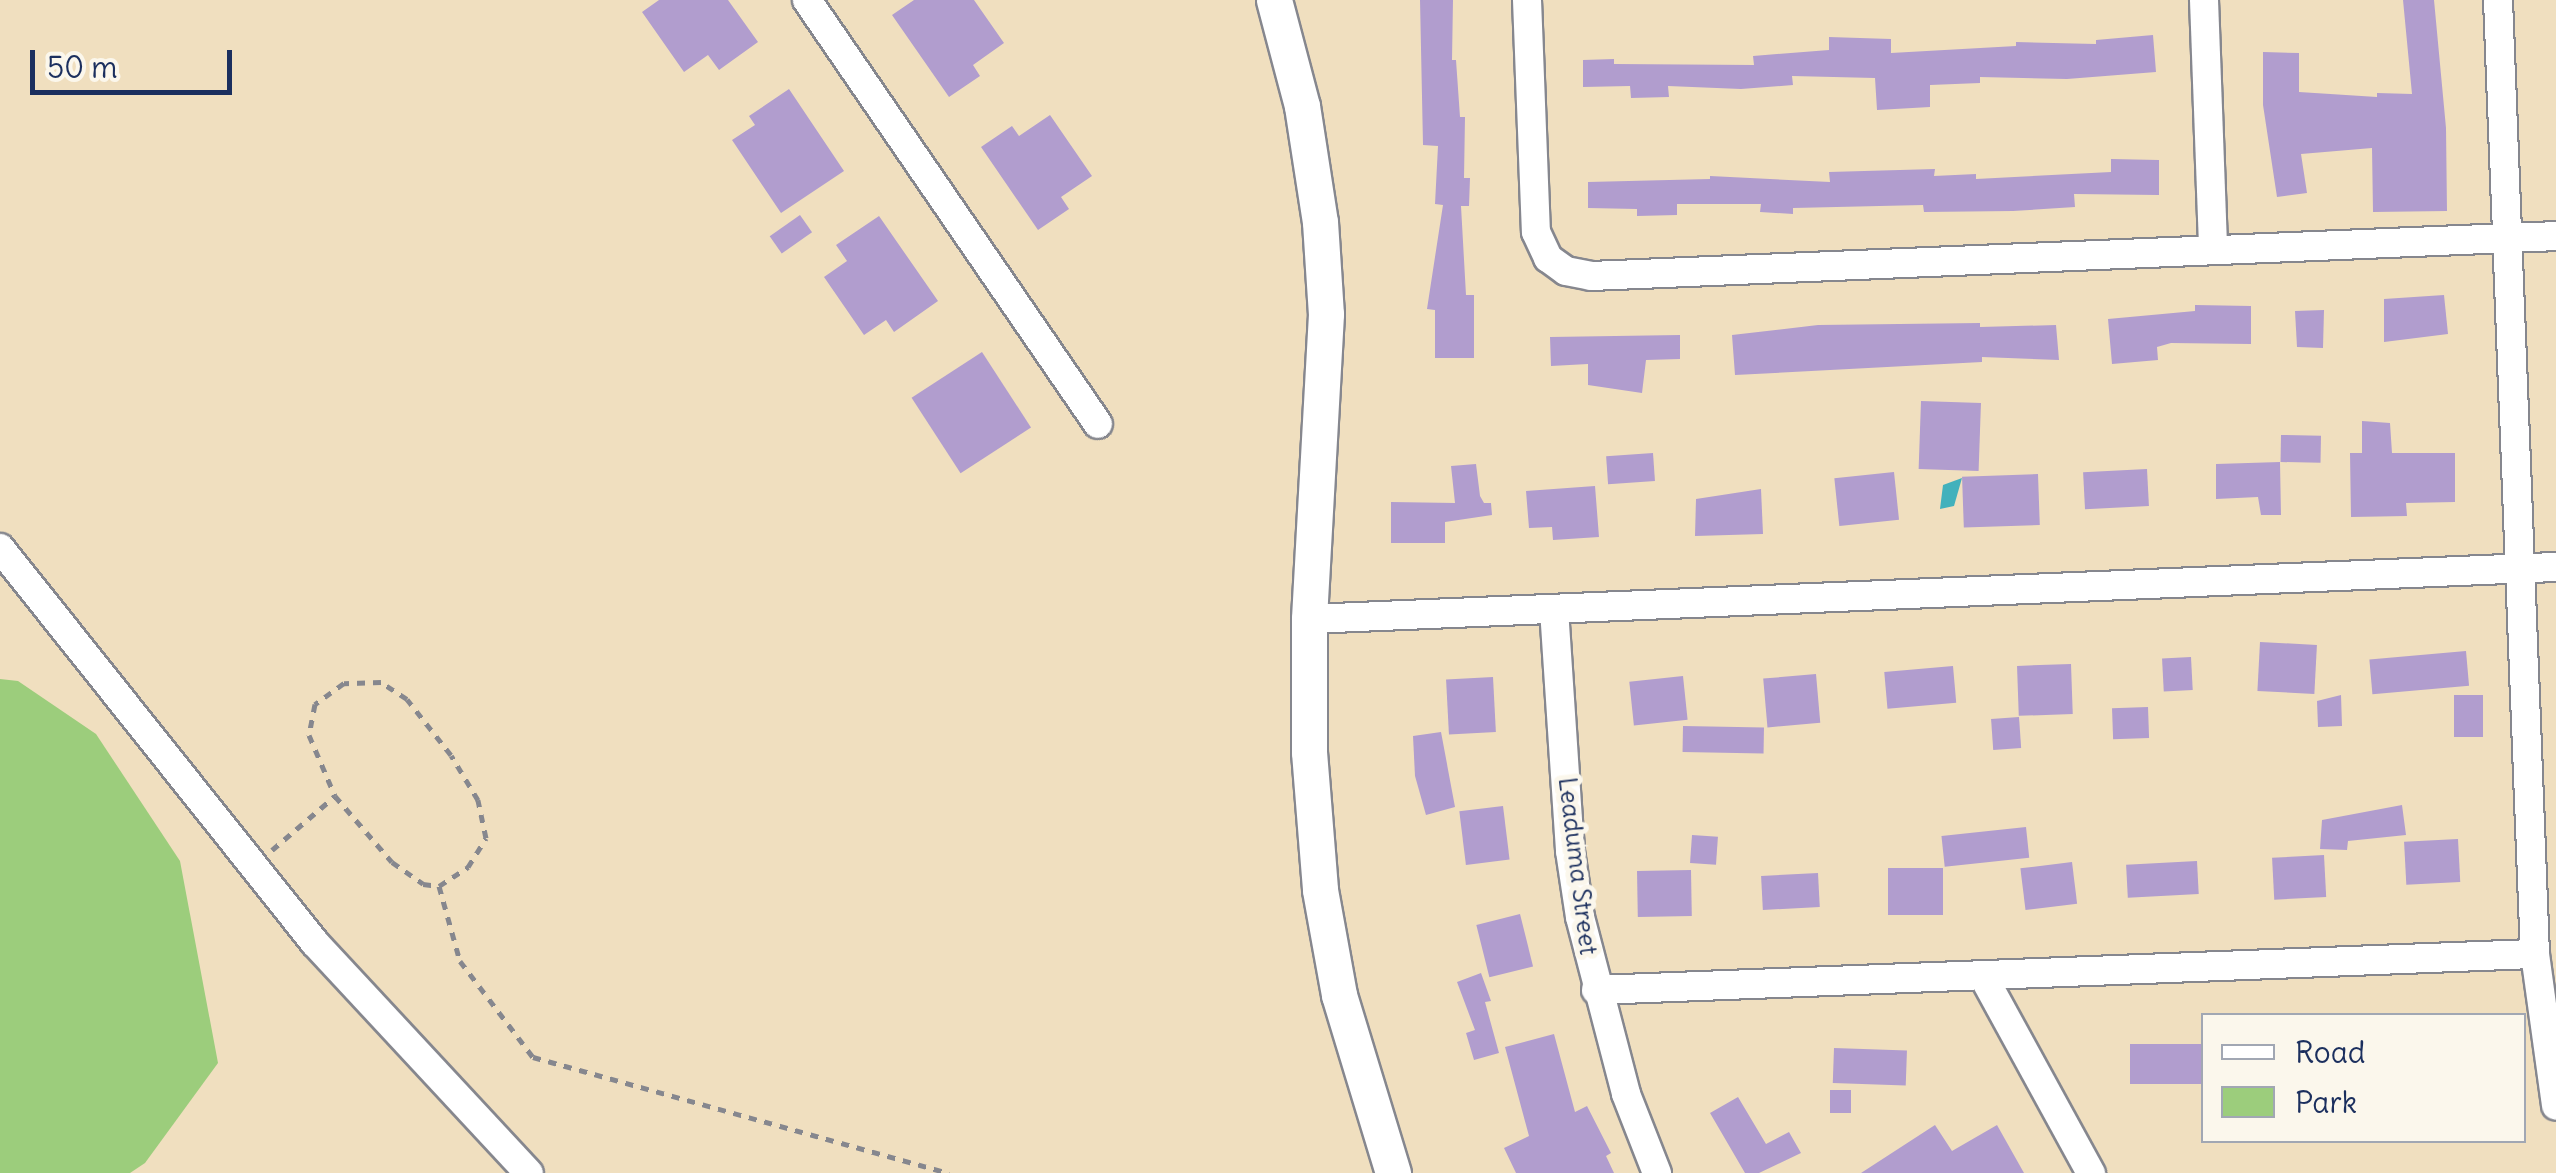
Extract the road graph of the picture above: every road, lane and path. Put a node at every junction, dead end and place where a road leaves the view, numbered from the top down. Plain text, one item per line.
1 (807, 0) edge
2 (1274, 0) edge
3 (1527, 0) edge
4 (2204, 0) edge
5 (2498, 0) edge
6 (2556, 236) edge
7 (2508, 240) junction
8 (2213, 250) junction
9 (1098, 424) dead end
10 (0, 548) edge
11 (2556, 567) edge
12 (2519, 568) junction
13 (1554, 609) junction
14 (1309, 619) junction
15 (335, 796) junction
16 (251, 867) junction
17 (439, 886) junction
18 (2535, 954) junction
19 (1983, 976) junction
20 (1596, 990) junction
21 (2556, 1106) edge
22 (529, 1173) edge
23 (948, 1173) edge
24 (1394, 1173) edge
25 (1657, 1173) edge
26 (2090, 1173) edge

1 - 9 street
2 - 14 main road
3 - 8 street
4 - 8 street
5 - 7 street
6 - 7 street
7 - 8 street
7 - 12 street
10 - 16 street
11 - 12 street
12 - 13 street
12 - 18 street
13 - 14 street
13 - 20 street, Leaduma Street
14 - 24 main road
15 - 16 path
15 - 17 path
15 - 17 path
16 - 22 street
17 - 23 path
18 - 19 street
18 - 21 street
19 - 20 street
19 - 26 street
20 - 25 street, Leaduma Street

